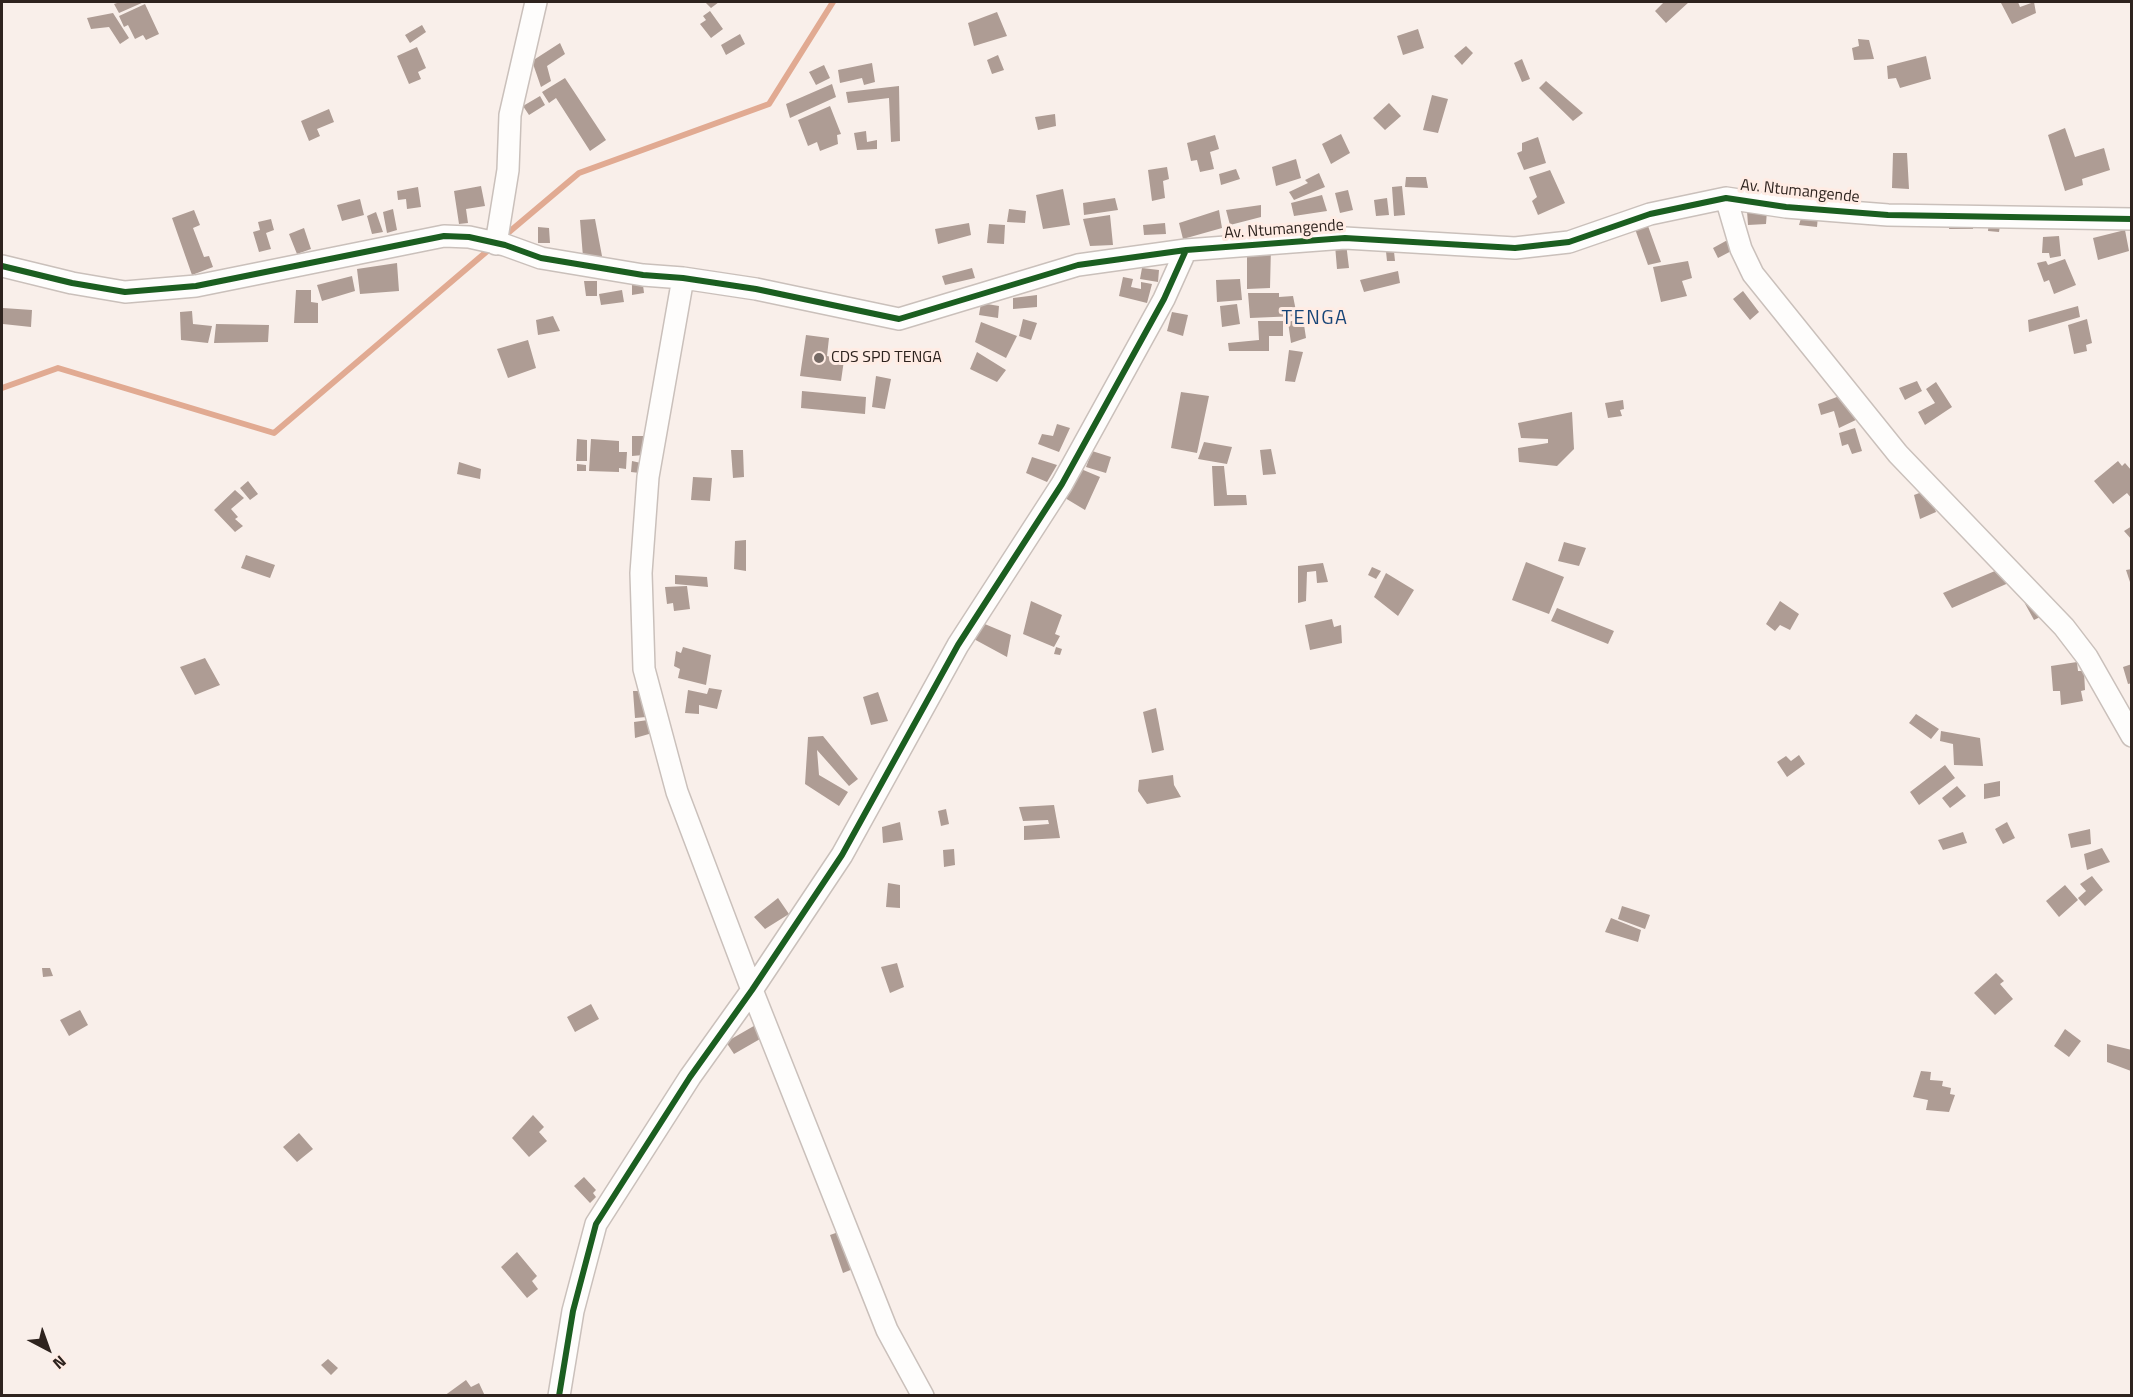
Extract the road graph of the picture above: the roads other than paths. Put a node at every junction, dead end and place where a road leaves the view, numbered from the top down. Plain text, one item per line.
1 (536, 2) edge
2 (1726, 198) junction
3 (2132, 219) edge
4 (496, 244) junction
5 (1186, 249) junction
6 (2, 266) edge
7 (683, 278) junction
8 (2132, 736) edge
9 (752, 990) junction
10 (559, 1395) edge
11 (923, 1395) edge

1 - 4 street
2 - 3 street, Av. Ntumangende
2 - 5 street, Av. Ntumangende
2 - 8 street
4 - 6 street, Av. Ntumangende
4 - 7 street, Av. Ntumangende
5 - 7 street, Av. Ntumangende
5 - 9 street
7 - 9 street
9 - 10 street
9 - 11 street

